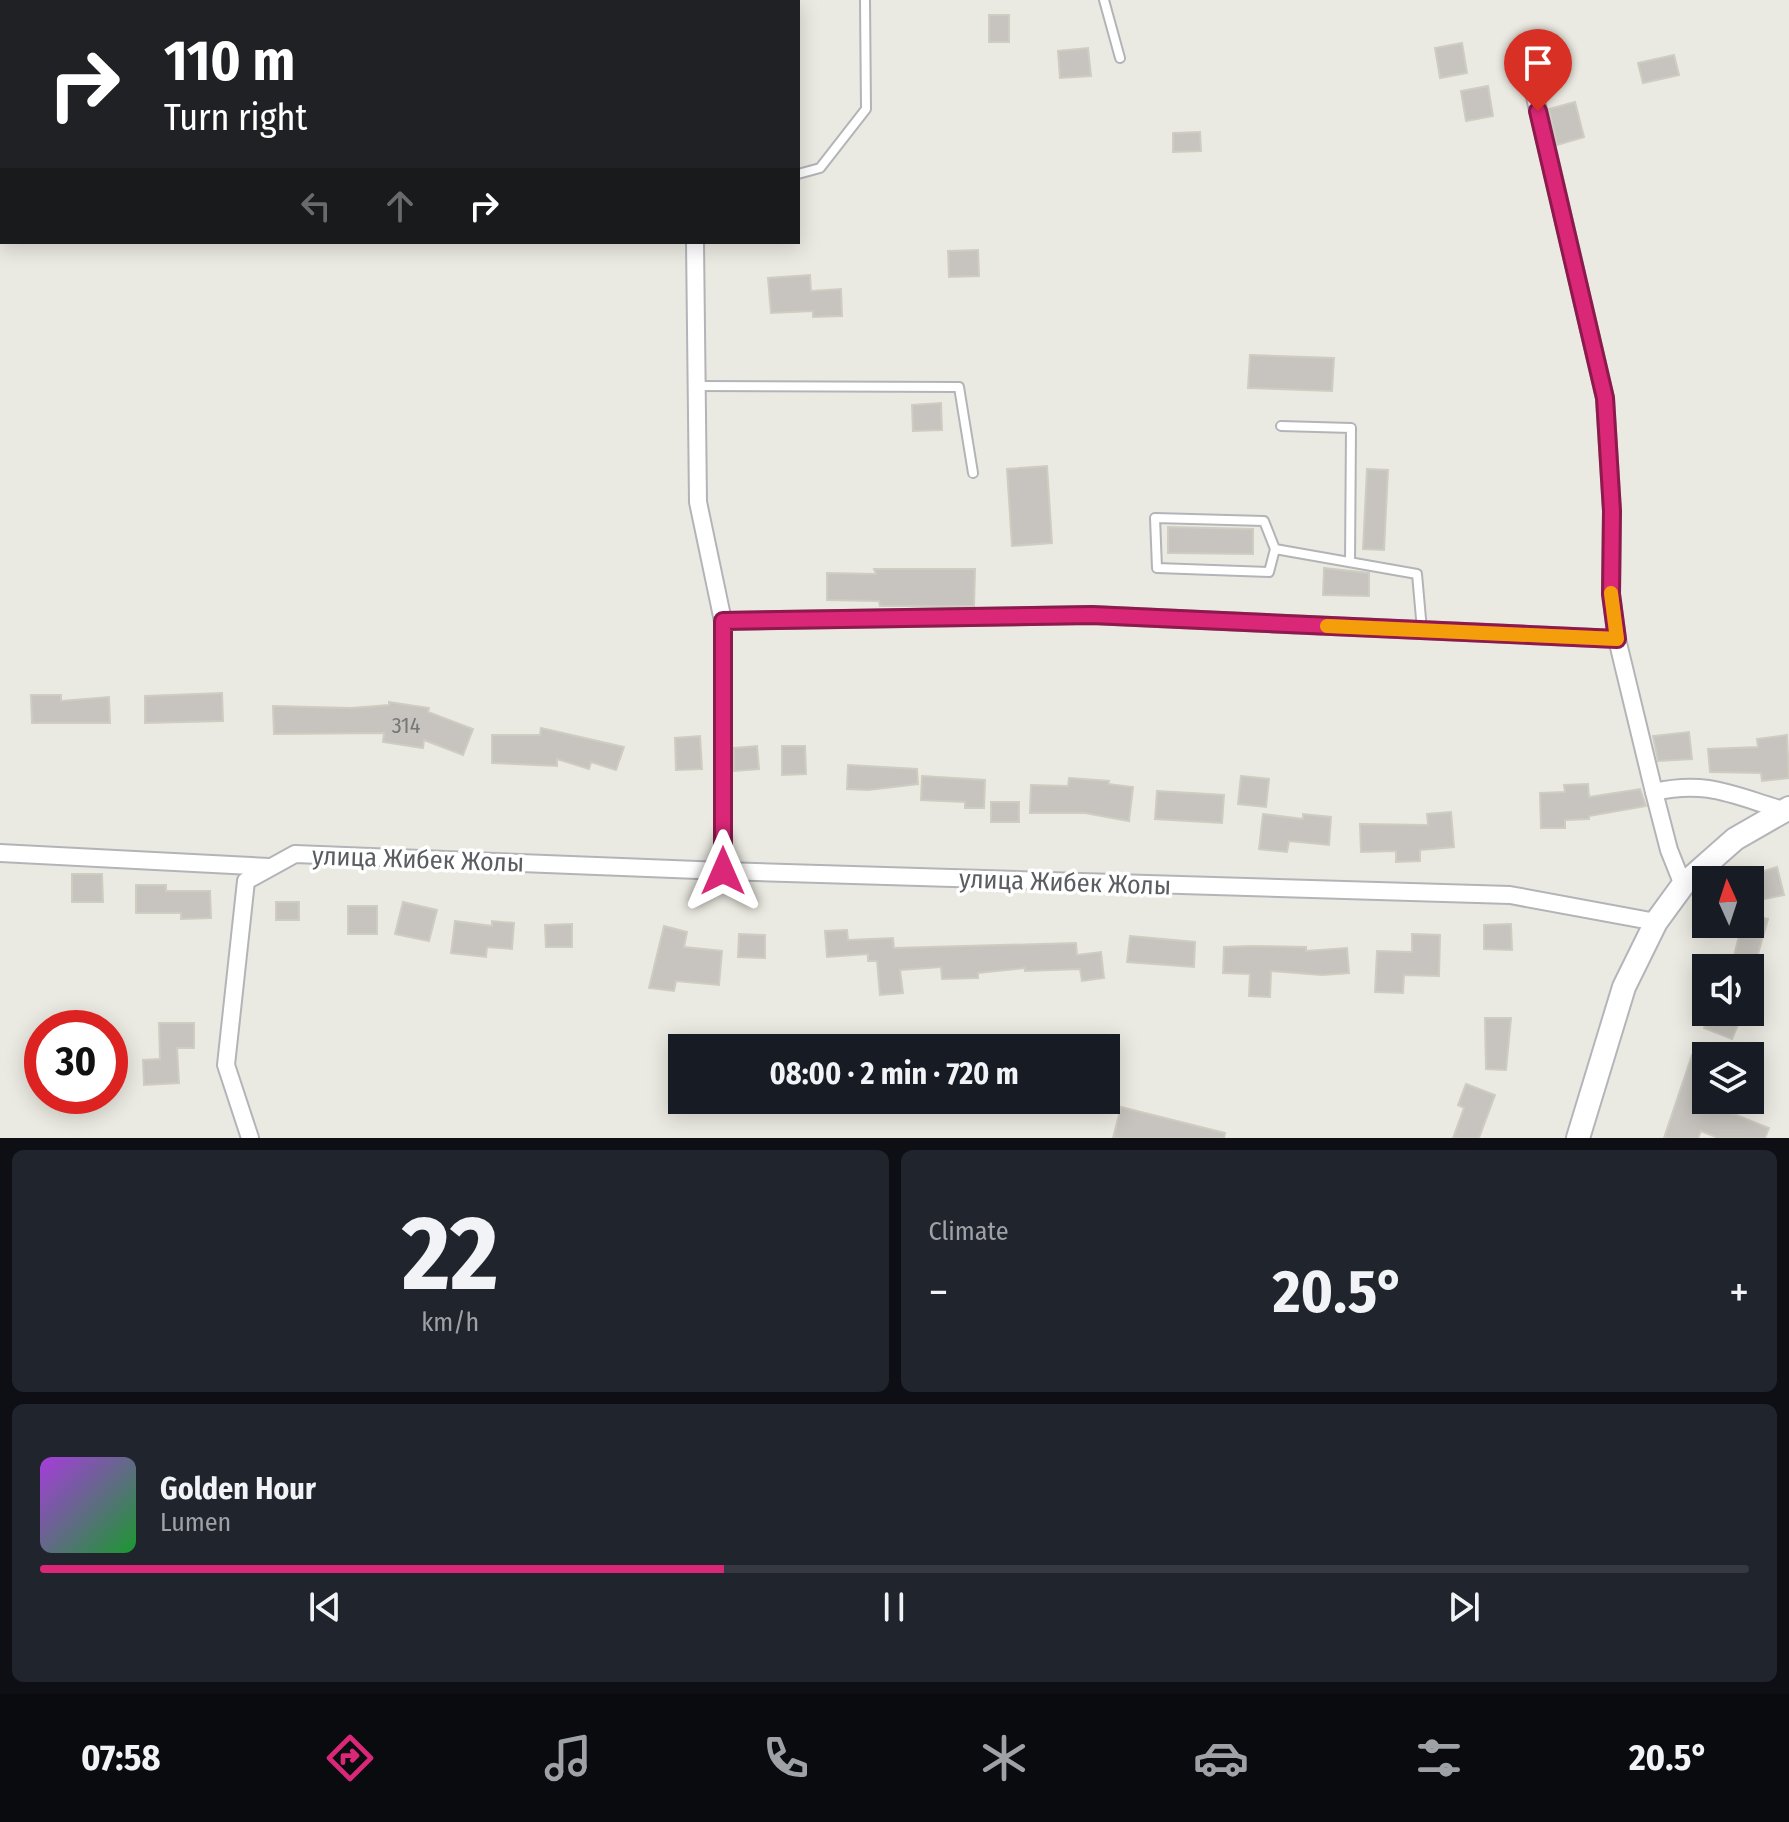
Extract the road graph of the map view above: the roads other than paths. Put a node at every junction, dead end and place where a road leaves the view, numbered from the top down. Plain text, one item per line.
1 (865, 0) edge
2 (1104, 0) edge
3 (1525, 54) dead end
4 (1120, 58) dead end
5 (800, 173) edge
6 (695, 244) edge
7 (696, 386) junction
8 (1281, 426) dead end
9 (973, 473) dead end
10 (1275, 549) junction
11 (1350, 562) junction
12 (723, 621) junction
13 (1422, 630) junction
14 (1617, 639) junction
15 (1654, 792) junction
16 (1786, 809) edge
17 (0, 853) edge
18 (270, 868) junction
19 (723, 871) junction
20 (1683, 885) junction
21 (1656, 922) junction
22 (250, 1138) edge
23 (1578, 1138) edge

1 - 5 lane
2 - 4 lane
3 - 14 street
6 - 7 street
7 - 9 lane
7 - 12 street
8 - 11 lane
10 - 10 lane
10 - 11 lane
11 - 13 lane
12 - 13 street
12 - 19 street
13 - 14 street
14 - 15 street
15 - 16 street
15 - 20 street
16 - 20 main road
17 - 18 street
18 - 19 street, улица Жибек Жолы
18 - 22 street
19 - 21 street, улица Жибек Жолы
20 - 21 main road
21 - 23 main road

